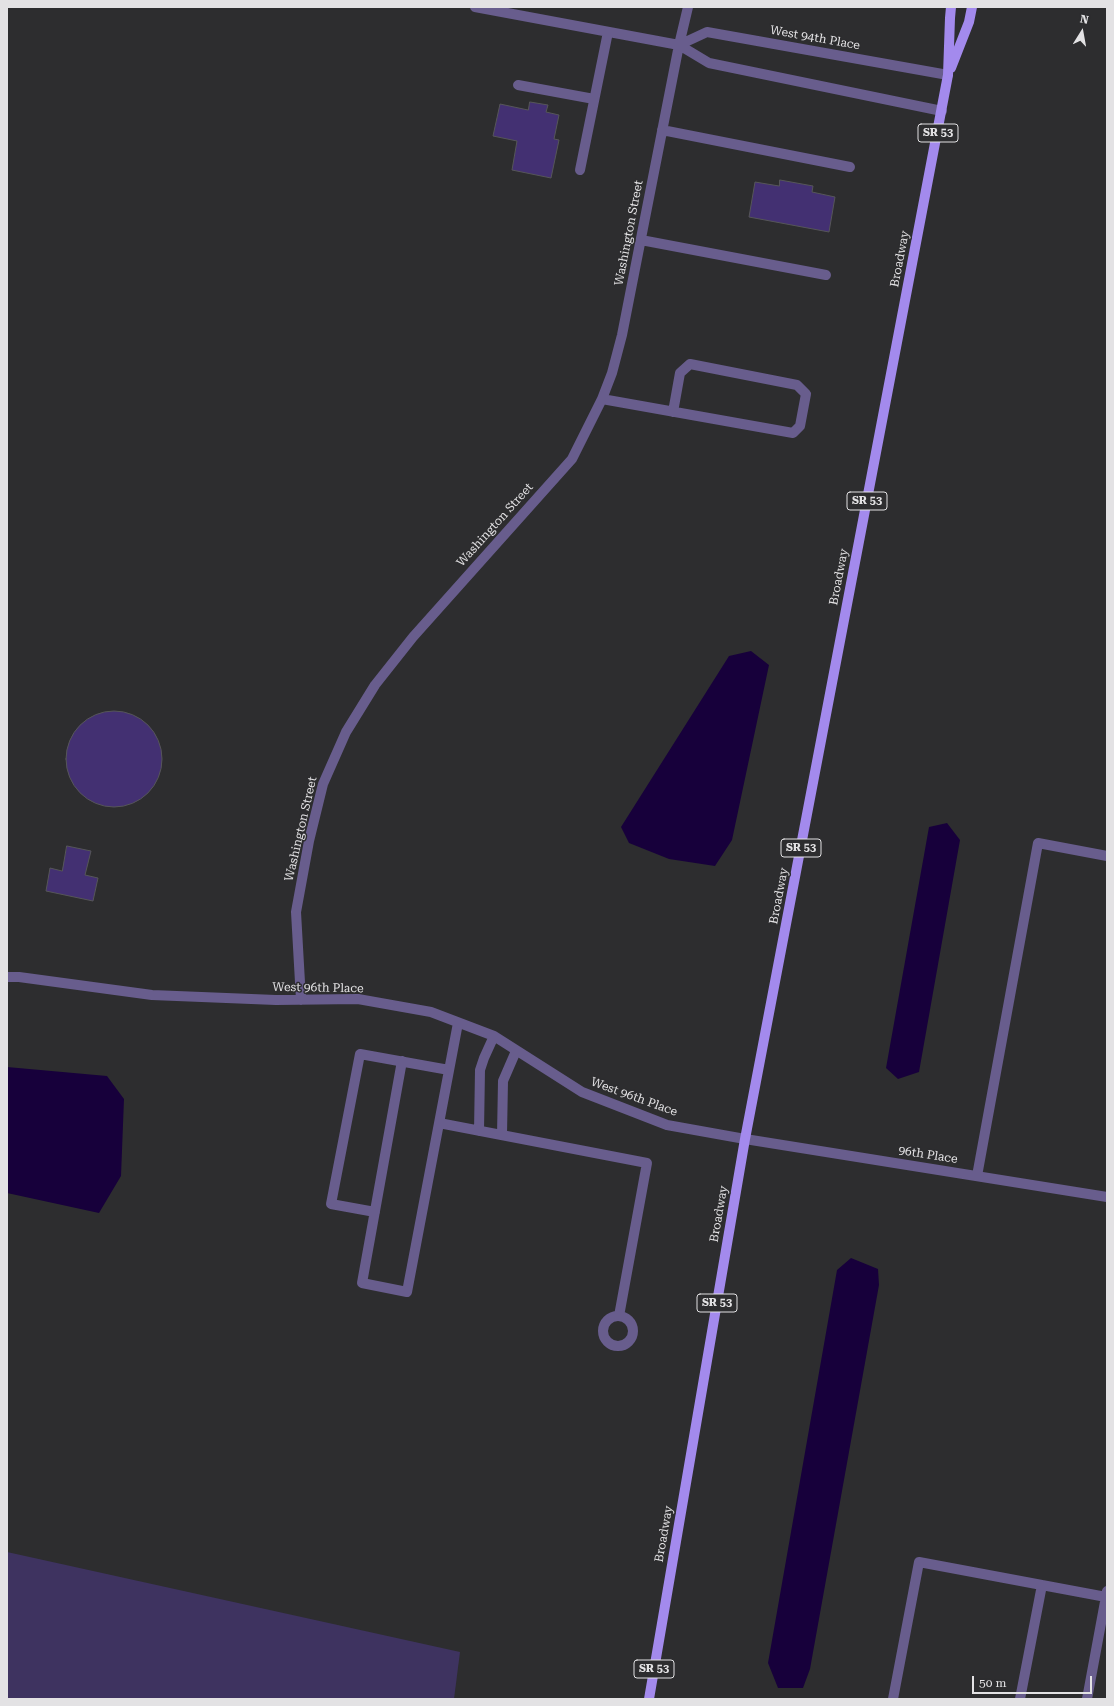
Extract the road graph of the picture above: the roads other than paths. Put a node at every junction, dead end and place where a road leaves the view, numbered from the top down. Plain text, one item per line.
1 (475, 7) edge
2 (688, 7) edge
3 (951, 7) edge
4 (972, 7) edge
5 (608, 32) junction
6 (679, 45) junction
7 (948, 75) junction
8 (518, 85) dead end
9 (594, 99) junction
10 (942, 111) junction
11 (662, 130) junction
12 (850, 167) dead end
13 (580, 170) dead end
14 (641, 240) junction
15 (826, 275) dead end
16 (602, 399) junction
17 (673, 412) junction
18 (1107, 856) edge
19 (7, 977) edge
20 (300, 1000) junction
21 (458, 1023) junction
22 (494, 1036) junction
23 (516, 1050) junction
24 (402, 1061) junction
25 (449, 1070) junction
26 (439, 1123) junction
27 (479, 1131) junction
28 (502, 1135) junction
29 (745, 1139) junction
30 (977, 1176) junction
31 (1107, 1197) edge
32 (375, 1212) junction
33 (619, 1316) dead end
34 (1042, 1585) junction
35 (1106, 1594) edge
36 (649, 1699) edge
37 (892, 1699) edge
38 (1020, 1699) edge
39 (1087, 1699) edge

1 - 5 street
2 - 6 street, Washington Street
3 - 7 main road, Broadway / SR 53
4 - 7 main road, Broadway / SR 53
5 - 6 street
5 - 9 street
6 - 7 street, West 94th Place
6 - 10 street
6 - 11 street, Washington Street
7 - 10 main road, Broadway / SR 53
8 - 9 street
9 - 13 street
10 - 29 main road, Broadway / SR 53
11 - 12 street
11 - 14 street, Washington Street
14 - 15 street
14 - 16 street, Washington Street
16 - 17 street
16 - 20 street, Washington Street
17 - 17 street
18 - 30 street
19 - 20 street, West 96th Place
20 - 21 street, West 96th Place
21 - 22 street, West 96th Place
21 - 25 street
22 - 23 street, West 96th Place
22 - 27 street
23 - 28 street
23 - 29 street, West 96th Place
24 - 25 street
24 - 32 street
24 - 32 street
25 - 26 street
26 - 27 street
26 - 32 street
27 - 28 street
28 - 33 street
29 - 30 street, 96th Place
29 - 36 main road, Broadway / SR 53
30 - 31 street, 96th Place
34 - 35 street
34 - 37 street
34 - 38 street
35 - 39 street

